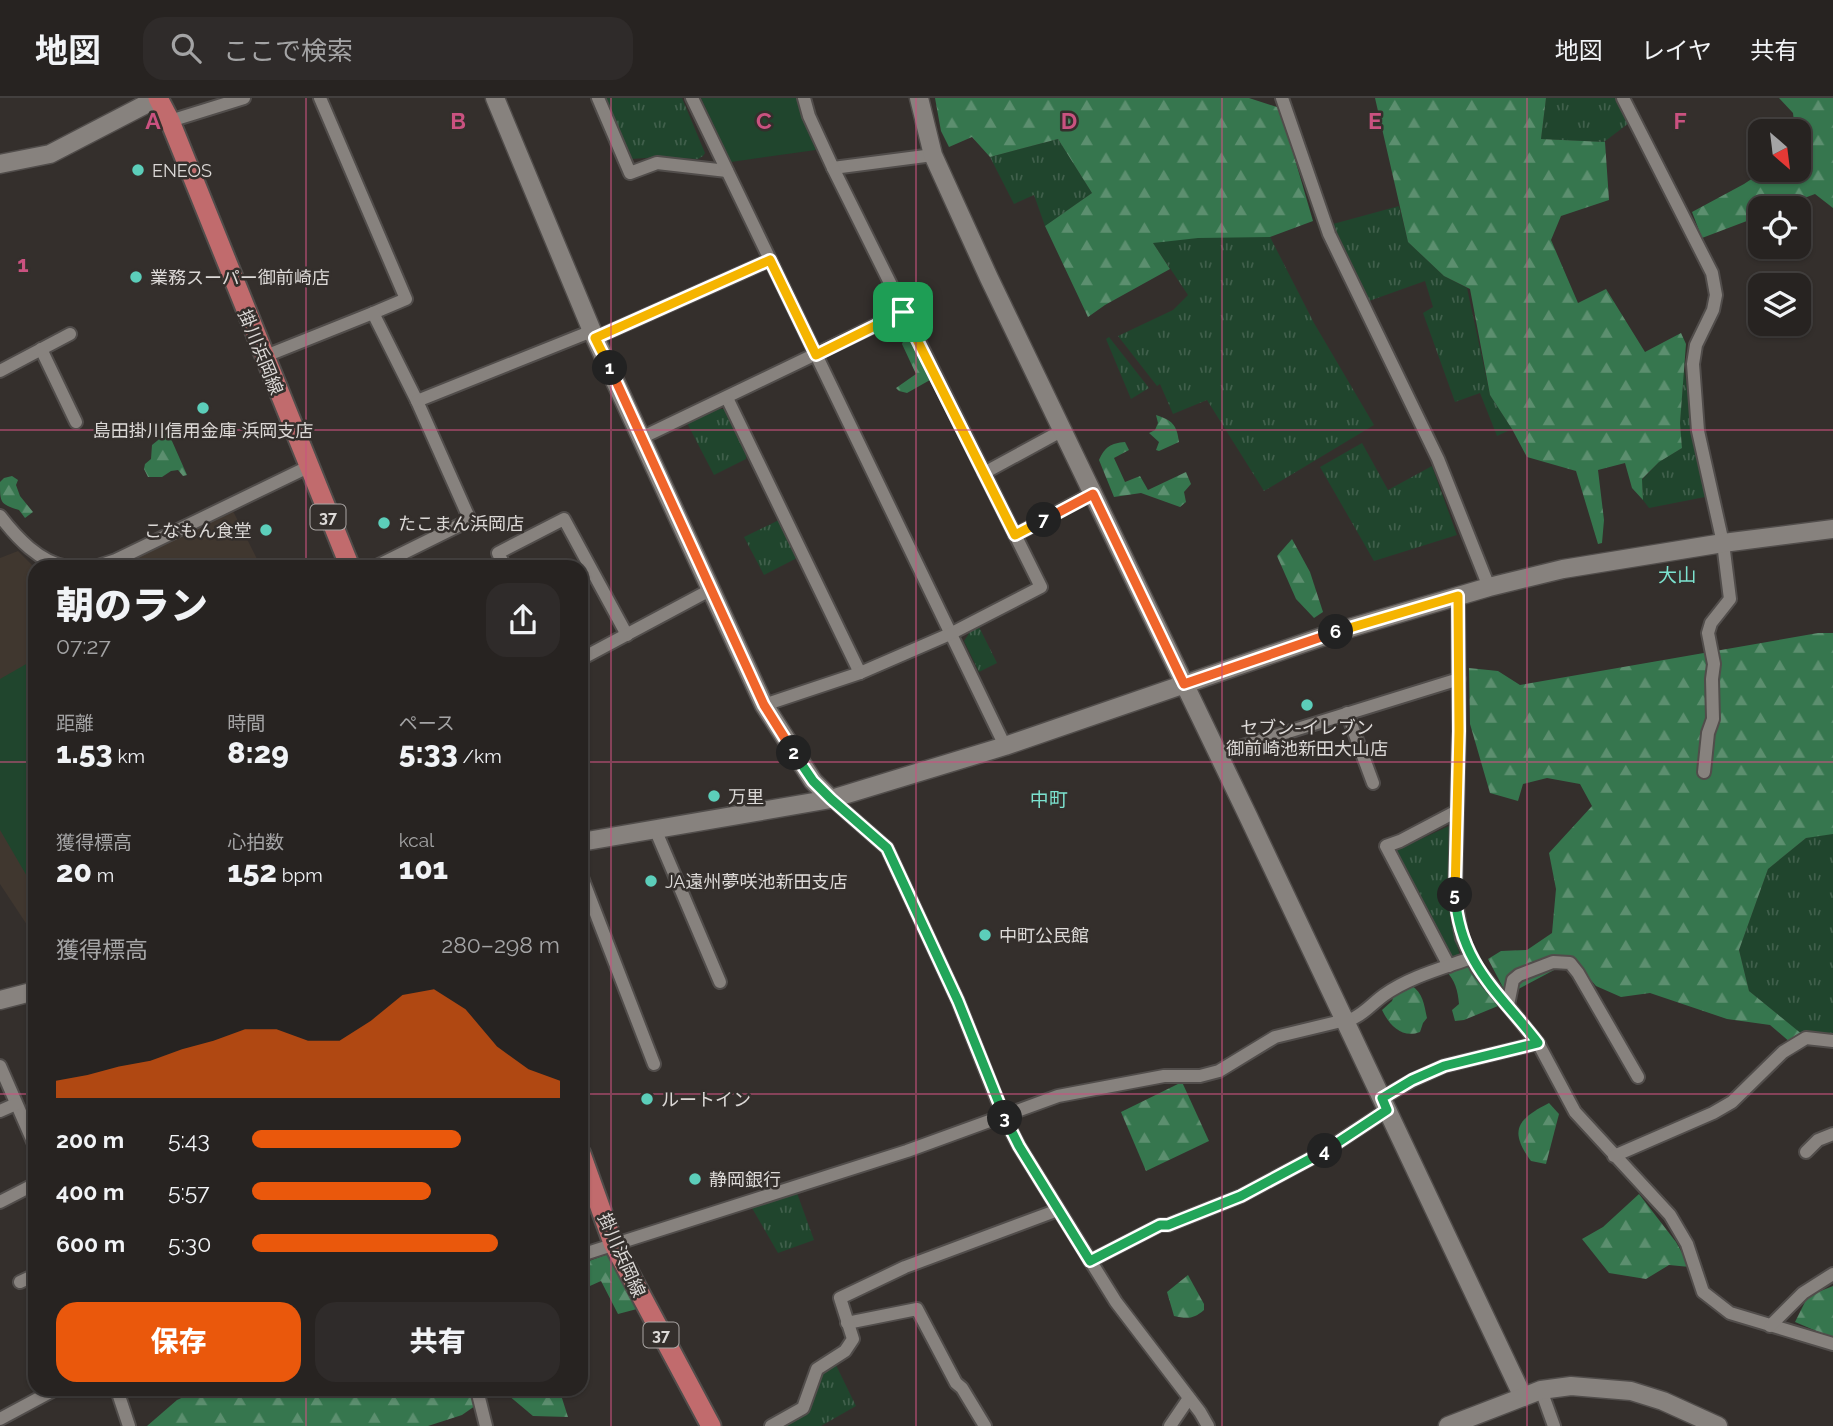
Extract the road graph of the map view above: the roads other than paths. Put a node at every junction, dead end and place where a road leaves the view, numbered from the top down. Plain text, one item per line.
1 (158, 98) edge
2 (244, 98) edge
3 (320, 98) edge
4 (495, 98) edge
5 (598, 98) edge
6 (692, 98) edge
7 (804, 98) edge
8 (919, 98) edge
9 (1282, 98) edge
10 (1623, 98) edge
11 (170, 121) junction
12 (933, 155) junction
13 (0, 164) edge
14 (833, 169) junction
15 (727, 171) junction
16 (770, 260) junction
17 (903, 312) junction
18 (373, 313) junction
19 (70, 334) dead end
20 (594, 334) junction
21 (41, 349) junction
22 (816, 355) junction
23 (263, 357) junction
24 (0, 371) edge
25 (727, 398) junction
26 (416, 401) junction
27 (76, 422) dead end
28 (1063, 430) junction
29 (643, 437) junction
30 (308, 467) junction
31 (984, 473) junction
32 (1093, 494) junction
33 (0, 516) edge
34 (1833, 529) edge
35 (1015, 535) junction
36 (1723, 543) junction
37 (46, 560) edge
38 (116, 560) edge
39 (346, 560) edge
40 (389, 560) edge
41 (502, 560) edge
42 (586, 560) edge
43 (588, 563) edge
44 (1489, 587) junction
45 (710, 590) junction
46 (1458, 596) junction
47 (950, 634) junction
48 (627, 635) junction
49 (588, 655) edge
50 (860, 673) junction
51 (1459, 678) junction
52 (1184, 684) junction
53 (764, 705) junction
54 (1347, 713) junction
55 (1004, 747) junction
56 (1217, 754) junction
57 (1704, 772) dead end
58 (1373, 783) dead end
59 (831, 799) junction
60 (1457, 811) junction
61 (655, 829) junction
62 (588, 841) edge
63 (588, 893) edge
64 (1471, 958) junction
65 (1449, 966) junction
66 (720, 982) dead end
67 (28, 993) edge
68 (0, 1000) edge
69 (1508, 1005) junction
70 (1345, 1020) junction
71 (1833, 1041) edge
72 (1538, 1043) junction
73 (654, 1064) dead end
74 (0, 1066) edge
75 (1638, 1076) dead end
76 (16, 1104) junction
77 (1385, 1104) junction
78 (0, 1111) edge
79 (1004, 1117) junction
80 (28, 1131) edge
81 (1833, 1134) edge
82 (1806, 1152) dead end
83 (1614, 1156) junction
84 (588, 1173) edge
85 (28, 1188) edge
86 (0, 1202) edge
87 (1058, 1210) junction
88 (613, 1243) junction
89 (588, 1252) edge
90 (1090, 1261) junction
91 (1833, 1274) edge
92 (28, 1279) edge
93 (20, 1282) dead end
94 (847, 1323) junction
95 (1770, 1326) junction
96 (1833, 1344) edge
97 (1541, 1390) junction
98 (43, 1396) edge
99 (119, 1396) edge
100 (478, 1396) edge
101 (1523, 1397) junction
102 (1189, 1398) junction
103 (0, 1419) edge
104 (776, 1425) edge
105 (129, 1426) edge
106 (486, 1426) edge
107 (711, 1426) edge
108 (985, 1426) edge
109 (1170, 1426) edge
110 (1208, 1426) edge
111 (1448, 1426) edge
112 (1554, 1426) edge
113 (1718, 1426) edge

1 - 11 main road, 掛川浜岡線 / 37
1 - 13 street
2 - 11 street
3 - 18 street
4 - 20 street
5 - 15 street
6 - 15 street
7 - 14 street
8 - 12 street
9 - 44 street
10 - 36 street
11 - 23 main road, 掛川浜岡線 / 37
12 - 14 street
12 - 28 street
14 - 17 street
15 - 16 street
16 - 20 street
16 - 22 street
17 - 22 street
17 - 31 street
18 - 23 street
18 - 26 street
19 - 21 street
20 - 26 street
20 - 29 street
21 - 24 street
21 - 27 street
22 - 25 street
22 - 47 street
23 - 30 main road, 掛川浜岡線 / 37
25 - 29 street
25 - 50 street
26 - 40 street
28 - 31 street
28 - 32 street
29 - 45 street
30 - 38 street
30 - 39 main road, 掛川浜岡線 / 37
31 - 35 street
32 - 35 street
32 - 52 street
33 - 37 street
34 - 36 street
35 - 47 street
36 - 44 street
36 - 57 street
41 - 42 street
43 - 48 street
44 - 46 street
45 - 48 street
45 - 53 street
46 - 51 street
46 - 52 street
47 - 50 street
47 - 55 street
48 - 49 street
50 - 53 street
51 - 54 street
51 - 60 street
52 - 55 street
52 - 56 street
53 - 59 street
54 - 56 street
54 - 58 street
55 - 59 street
56 - 70 street
59 - 61 street
59 - 79 street
60 - 64 street
60 - 65 street
61 - 62 street
61 - 66 street
63 - 73 street
64 - 65 street
64 - 69 street
65 - 70 street
67 - 68 street
69 - 72 street
69 - 75 street
70 - 77 street
70 - 79 street
71 - 83 street
72 - 77 street
72 - 83 street
74 - 76 street
76 - 78 street
76 - 80 street
77 - 90 street
77 - 101 street
79 - 87 street
79 - 88 street
81 - 82 street
83 - 95 street
84 - 88 main road, 掛川浜岡線 / 37
85 - 86 street
87 - 90 street
87 - 94 street
88 - 89 street
88 - 107 main road, 掛川浜岡線 / 37
90 - 102 street
91 - 95 street
92 - 93 street
94 - 104 street
94 - 108 street
95 - 96 street
97 - 101 street
97 - 112 street
97 - 113 street
98 - 103 street
99 - 105 street
100 - 106 street
101 - 111 street
102 - 109 street
102 - 110 street

